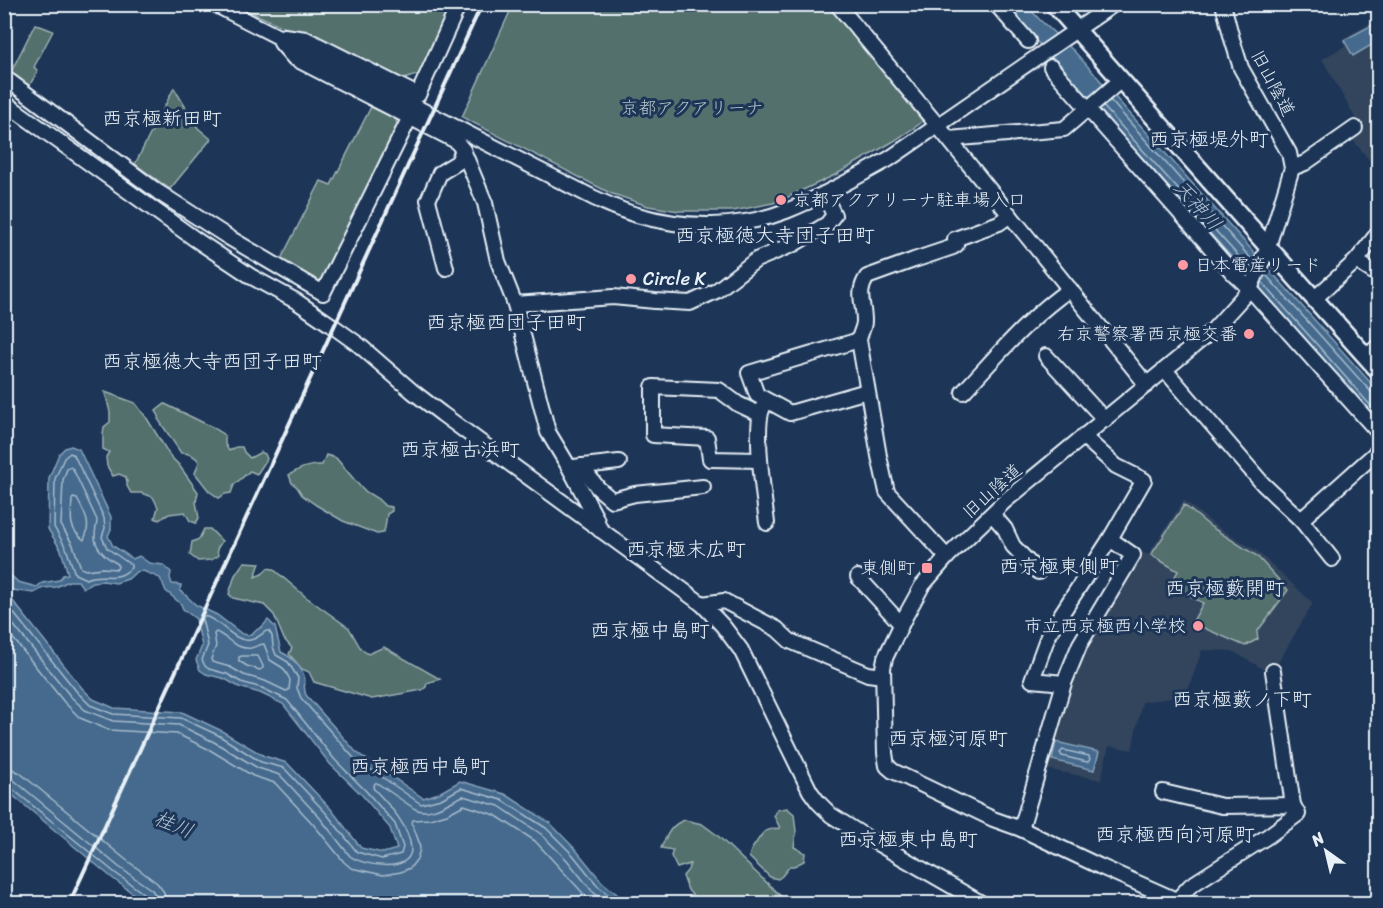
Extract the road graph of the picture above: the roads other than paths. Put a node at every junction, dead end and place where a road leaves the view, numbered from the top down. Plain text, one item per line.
1 (214, 4) edge
2 (459, 4) edge
3 (837, 4) edge
4 (996, 4) edge
5 (1054, 4) edge
6 (1114, 4) edge
7 (1223, 4) edge
8 (1072, 33) junction
9 (273, 34) junction
10 (1028, 41) dead end
11 (1051, 67) dead end
12 (4, 77) edge
13 (1116, 85) junction
14 (4, 102) edge
15 (1090, 107) junction
16 (410, 117) junction
17 (938, 126) junction
18 (1356, 128) dead end
19 (949, 139) junction
20 (463, 150) junction
21 (1292, 168) junction
22 (824, 194) junction
23 (1010, 215) junction
24 (1378, 233) edge
25 (1266, 252) junction
26 (1356, 261) junction
27 (446, 268) dead end
28 (1378, 275) edge
29 (1251, 288) junction
30 (1070, 289) junction
31 (1314, 299) junction
32 (515, 304) junction
33 (859, 340) junction
34 (1373, 351) edge
35 (1046, 356) dead end
36 (1165, 370) junction
37 (1378, 370) edge
38 (1147, 385) junction
39 (867, 391) junction
40 (963, 392) dead end
41 (766, 400) junction
42 (759, 414) junction
43 (1105, 420) junction
44 (1378, 432) edge
45 (1084, 437) junction
46 (1378, 451) edge
47 (760, 460) junction
48 (619, 462) dead end
49 (575, 467) junction
50 (703, 487) dead end
51 (992, 514) junction
52 (1301, 520) junction
53 (766, 523) dead end
54 (600, 530) junction
55 (1110, 539) junction
56 (947, 557) junction
57 (1332, 559) dead end
58 (1038, 572) dead end
59 (858, 576) dead end
60 (702, 604) junction
61 (901, 624) junction
62 (1273, 671) dead end
63 (883, 676) junction
64 (1064, 683) junction
65 (1163, 792) dead end
66 (1293, 805) junction
67 (1021, 829) junction
68 (1181, 902) edge
69 (983, 903) edge

1 - 9 street
2 - 9 street
3 - 17 street
4 - 10 street
5 - 8 main road
6 - 8 street
7 - 21 street, 旧山陰道
8 - 13 main road
8 - 17 street
9 - 16 street
9 - 22 street
11 - 15 street
12 - 16 street
13 - 15 street
13 - 25 main road
14 - 54 street
15 - 19 street
15 - 29 street
16 - 20 street
17 - 19 street
17 - 22 street
18 - 21 street
19 - 23 street
20 - 27 street
20 - 32 street
21 - 25 street, 旧山陰道
22 - 32 street
23 - 30 street
23 - 33 street
24 - 26 street
25 - 29 street, 旧山陰道
25 - 31 main road
26 - 28 street
26 - 31 street
29 - 36 street, 旧山陰道
29 - 44 street
30 - 38 street
30 - 40 street
31 - 34 main road
32 - 49 street
33 - 39 street
33 - 41 street
34 - 37 main road
35 - 43 street
36 - 38 street, 旧山陰道
36 - 52 street
38 - 43 street, 旧山陰道
39 - 41 street
39 - 56 street
41 - 42 street
42 - 47 street
42 - 47 street
43 - 45 street, 旧山陰道
45 - 51 street, 旧山陰道
45 - 55 street
46 - 52 street
47 - 53 street
48 - 49 street
49 - 50 street
49 - 54 street
51 - 56 street, 旧山陰道
51 - 58 street
52 - 57 street
54 - 60 street
55 - 64 street
55 - 64 street
56 - 61 street, 旧山陰道
59 - 61 street
60 - 63 street
60 - 69 street
61 - 63 street, 旧山陰道
62 - 66 street
63 - 67 street, 旧山陰道
64 - 67 street
65 - 66 street
66 - 68 street
67 - 68 street, 旧山陰道

